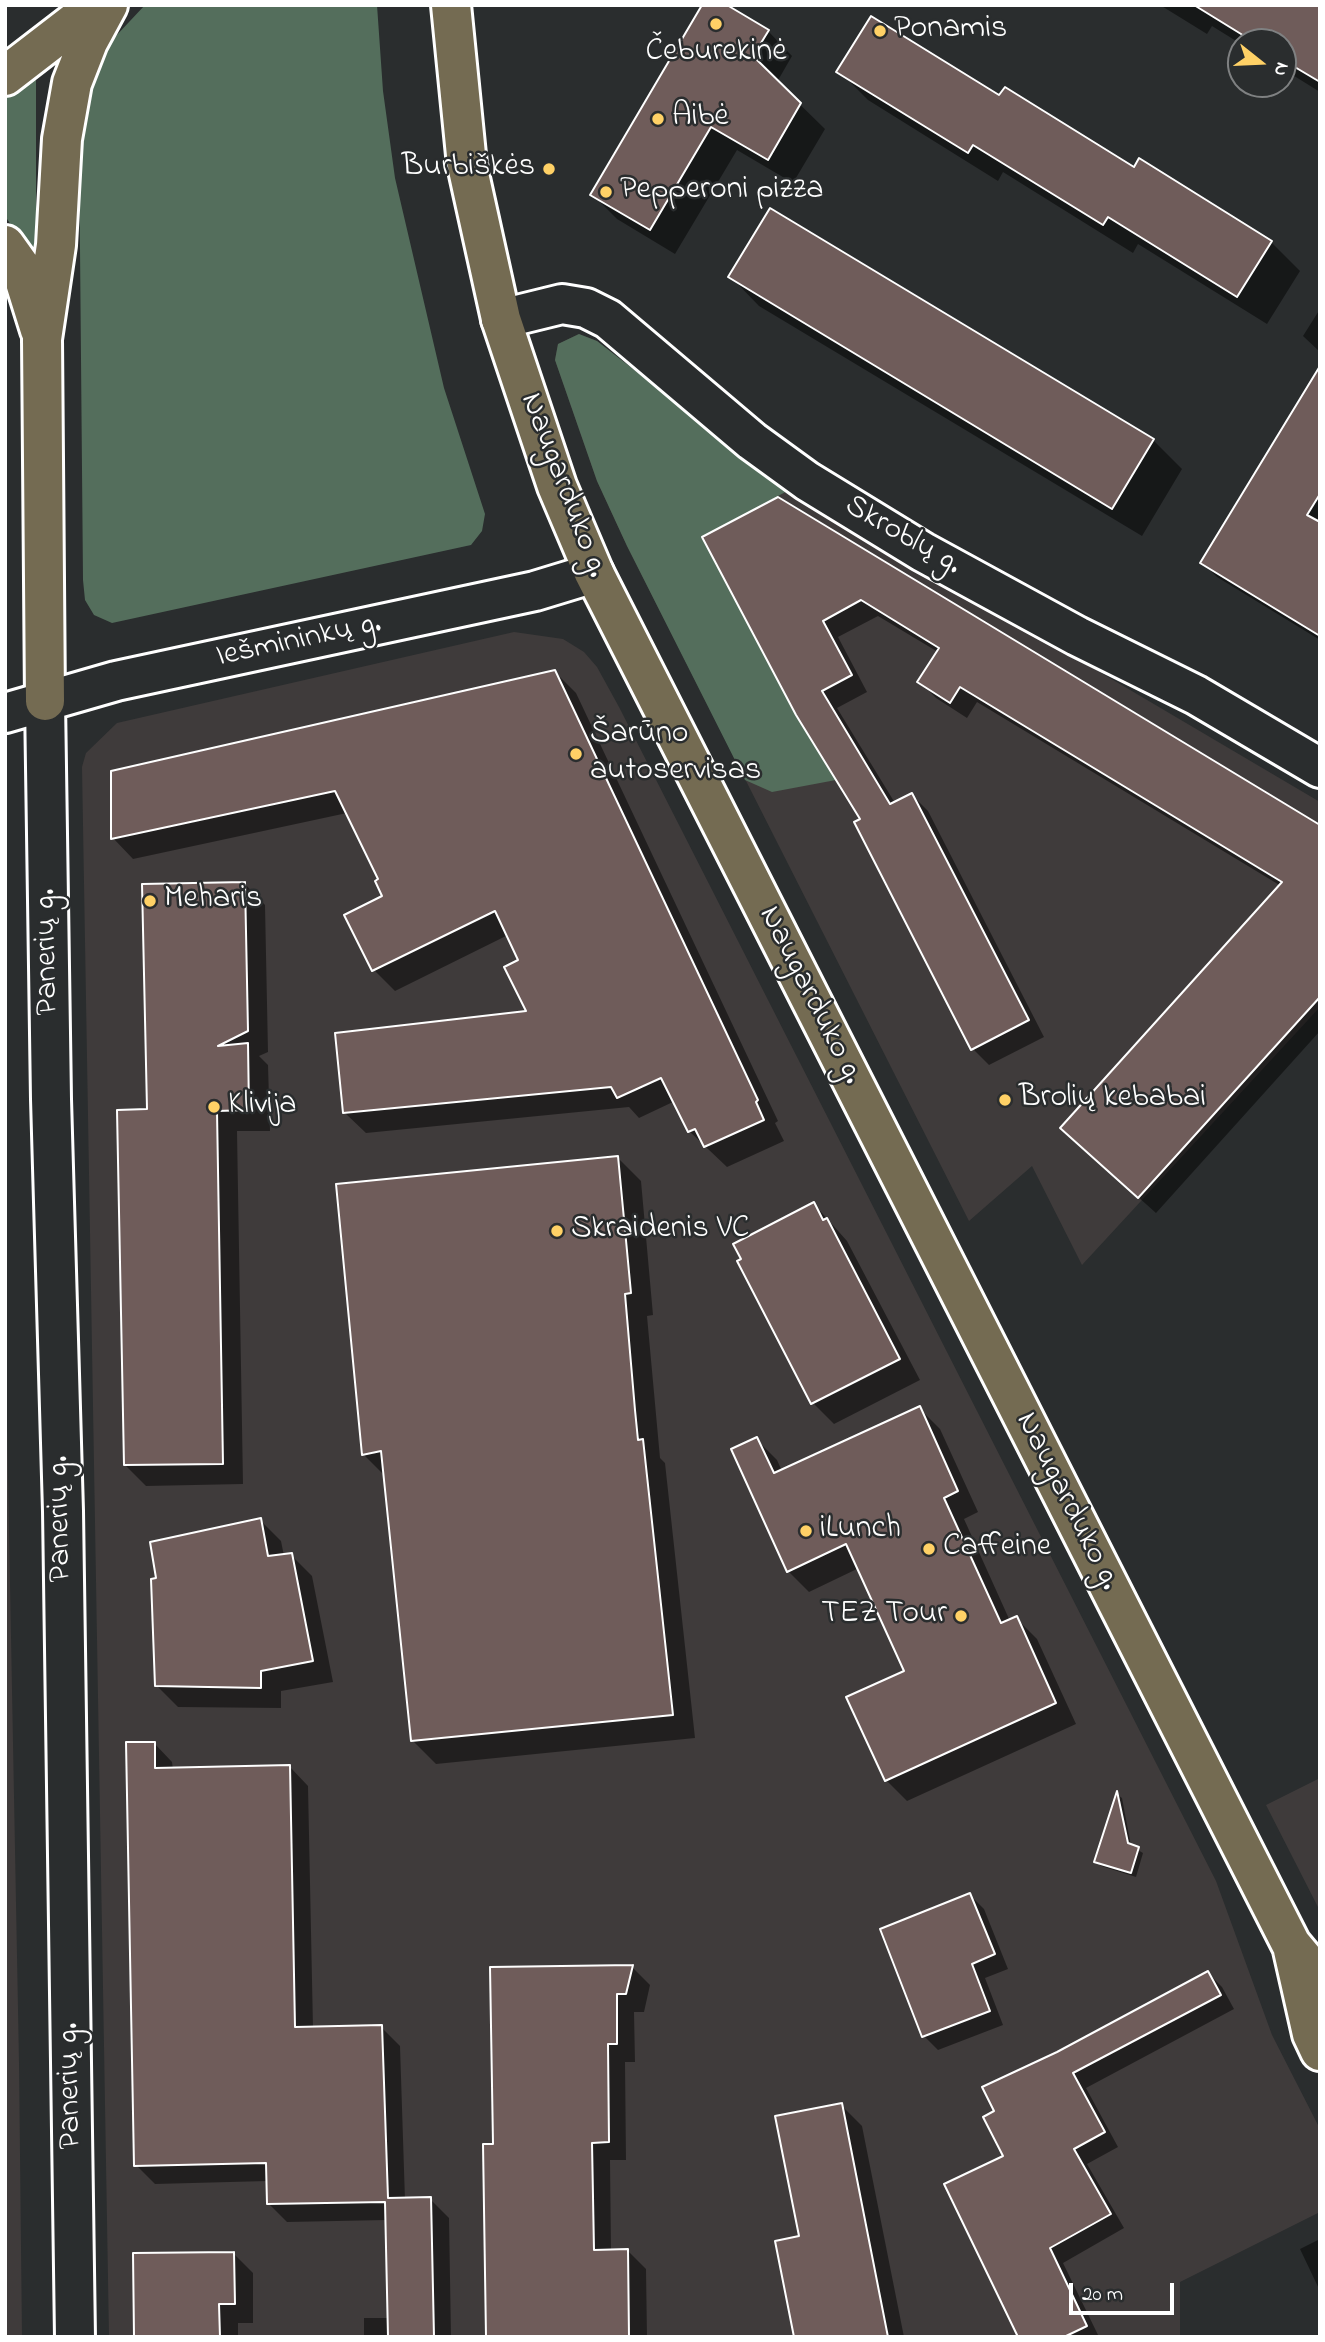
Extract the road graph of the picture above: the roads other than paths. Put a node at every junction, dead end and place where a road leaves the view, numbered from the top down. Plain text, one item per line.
1 (97, 5) edge
2 (108, 5) edge
3 (451, 5) edge
4 (5, 76) edge
5 (5, 245) edge
6 (501, 320) junction
7 (42, 339) junction
8 (594, 573) junction
9 (45, 701) junction
10 (5, 713) edge
11 (1320, 768) edge
12 (1291, 1944) junction
13 (1320, 1979) edge
14 (1320, 2051) edge
15 (75, 2337) edge

1 - 4 main road
2 - 7 main road
3 - 6 main road, Naugarduko g.
5 - 7 main road
6 - 8 main road, Naugarduko g.
6 - 11 street, Skroblų g.
7 - 9 main road
8 - 9 street, Iešmininkų g.
8 - 12 main road, Naugarduko g.
9 - 10 street, Iešmininkų g.
9 - 15 street, Panerių g.
12 - 13 main road, Naugarduko g.
12 - 14 main road, Naugarduko g.

